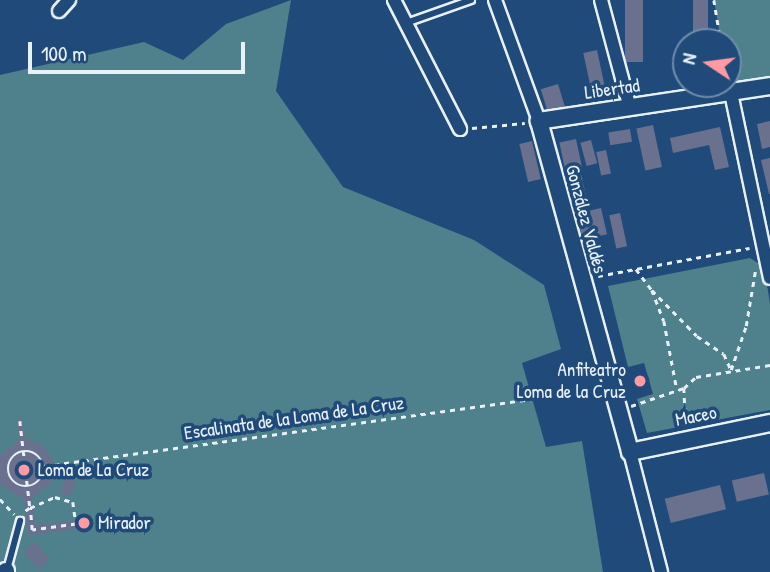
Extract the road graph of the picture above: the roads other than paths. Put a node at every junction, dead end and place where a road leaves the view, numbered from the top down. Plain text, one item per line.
1 (69, 0) edge
2 (394, 0) edge
3 (471, 0) edge
4 (495, 0) edge
5 (601, 0) edge
6 (59, 11) dead end
7 (404, 24) junction
8 (770, 86) edge
9 (742, 91) edge
10 (697, 98) edge
11 (732, 98) edge
12 (630, 108) junction
13 (539, 121) junction
14 (460, 129) road end
15 (770, 278) edge
16 (770, 423) edge
17 (630, 452) junction
18 (20, 521) road end
19 (6, 572) edge
20 (662, 572) edge

1 - 6 street
2 - 7 street
3 - 7 lane
4 - 13 street, González Valdés
5 - 12 street
7 - 14 street
8 - 9 street, Libertad
10 - 12 street, Libertad
11 - 15 street
12 - 13 street, Libertad
13 - 17 street, González Valdés
16 - 17 street, Maceo
17 - 20 street
18 - 19 lane

